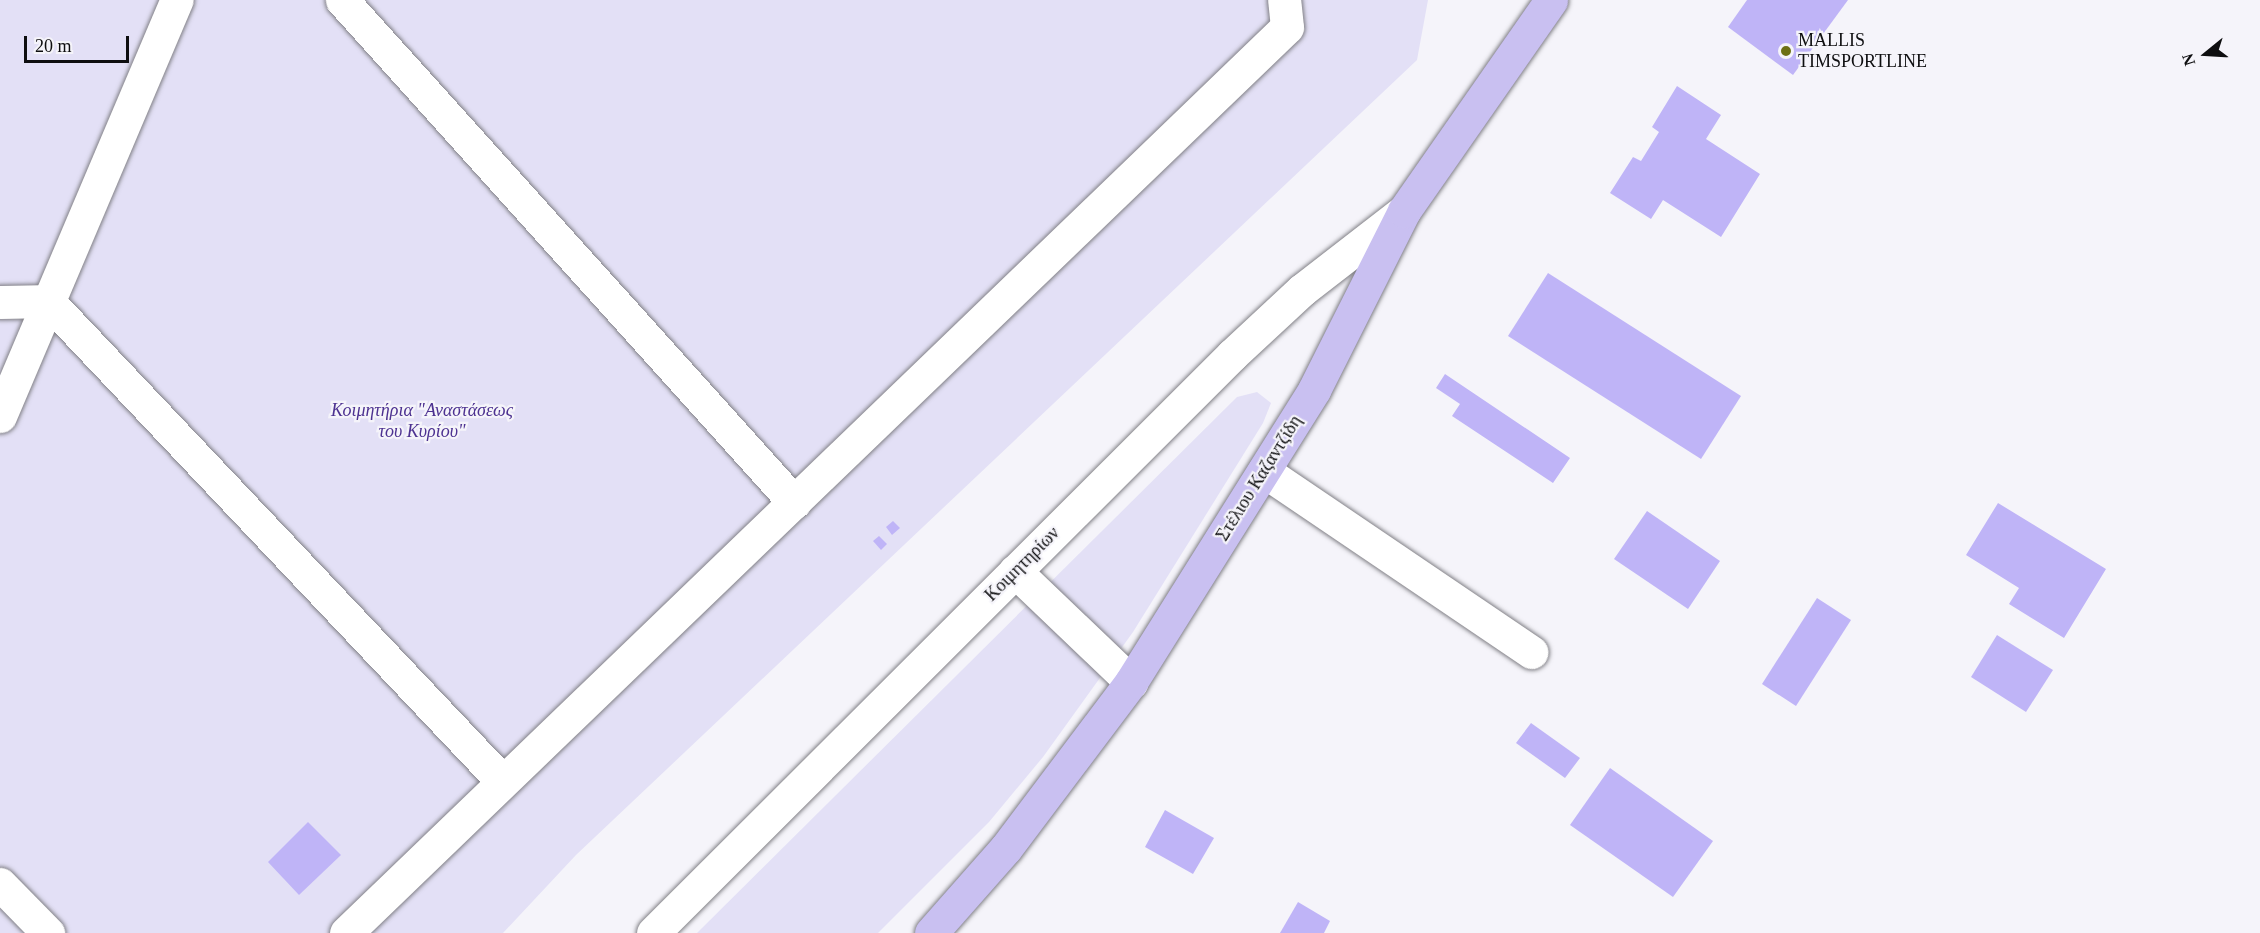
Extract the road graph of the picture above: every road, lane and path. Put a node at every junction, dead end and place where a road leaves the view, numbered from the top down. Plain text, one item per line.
1 (177, 0) edge
2 (342, 0) edge
3 (1284, 0) edge
4 (1551, 0) edge
5 (1404, 211) junction
6 (48, 301) junction
7 (0, 302) edge
8 (0, 416) edge
9 (1264, 471) junction
10 (794, 502) junction
11 (1015, 571) junction
12 (1532, 652) dead end
13 (1131, 682) junction
14 (502, 781) junction
15 (0, 884) edge
16 (48, 933) edge
17 (346, 933) edge
18 (653, 933) edge
19 (931, 933) edge

1 - 6 lane
2 - 10 lane
3 - 10 lane
4 - 5 main road, Στέλιου Καζαντζίδη
5 - 9 main road, Στέλιου Καζαντζίδη
5 - 11 lane, Κοιμητηρίων
6 - 7 lane
6 - 8 lane
6 - 14 lane
9 - 12 lane
9 - 13 main road, Στέλιου Καζαντζίδη
10 - 14 lane
11 - 13 lane
11 - 18 lane, Κοιμητηρίων
13 - 19 main road, Στέλιου Καζαντζίδη
14 - 17 lane
15 - 16 lane

